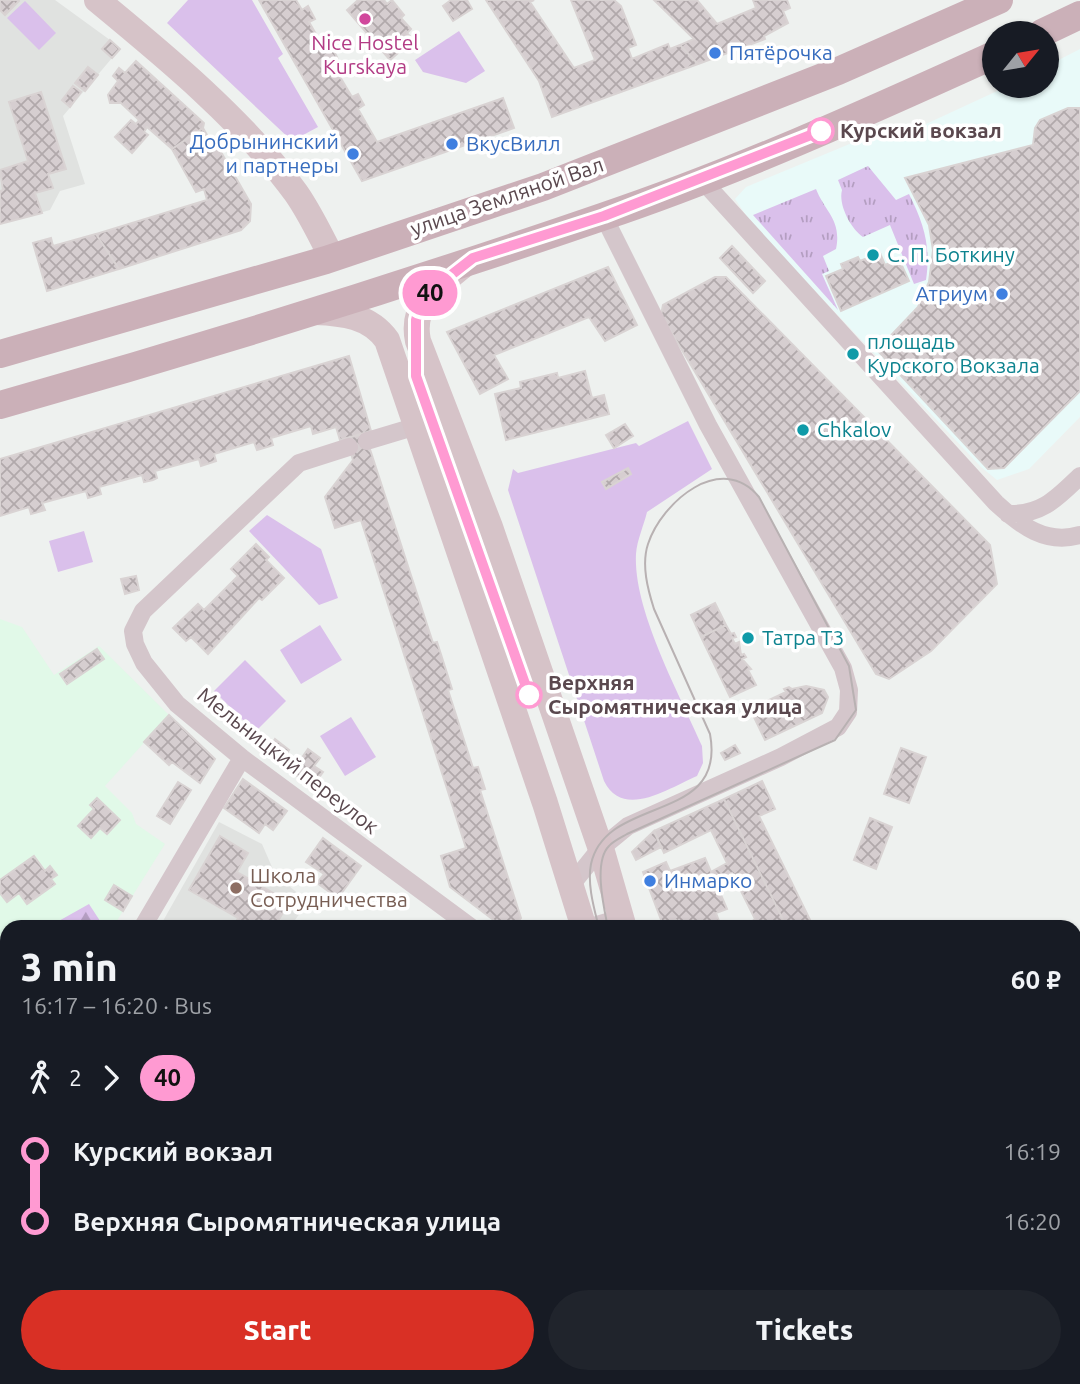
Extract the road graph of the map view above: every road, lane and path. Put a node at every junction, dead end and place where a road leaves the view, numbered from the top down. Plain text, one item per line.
1 (97, 0) edge
2 (999, 0) edge
3 (1080, 15) edge
4 (1059, 25) edge
5 (982, 60) edge
6 (701, 179) junction
7 (604, 216) junction
8 (332, 258) junction
9 (473, 258) junction
10 (306, 312) junction
11 (0, 354) edge
12 (0, 405) edge
13 (417, 426) junction
14 (367, 442) dead end
15 (349, 447) dead end
16 (1080, 475) edge
17 (1007, 513) junction
18 (1080, 535) edge
19 (242, 758) junction
20 (600, 849) junction
21 (571, 885) junction
22 (147, 920) edge
23 (461, 920) edge
24 (582, 920) edge
25 (622, 920) edge

1 - 8 main road
2 - 8 main road, улица Земляной Вал
3 - 4 main road
5 - 6 main road
6 - 7 main road
6 - 17 street
7 - 9 main road
7 - 20 street
8 - 11 main road, улица Земляной Вал
9 - 10 main road
9 - 20 main road
10 - 12 main road
10 - 13 main road
13 - 14 street
13 - 21 main road
15 - 19 street, Мельницкий переулок
16 - 17 street
17 - 18 street
19 - 22 street
19 - 23 street, Мельницкий переулок
20 - 21 street
20 - 25 main road
21 - 24 main road

